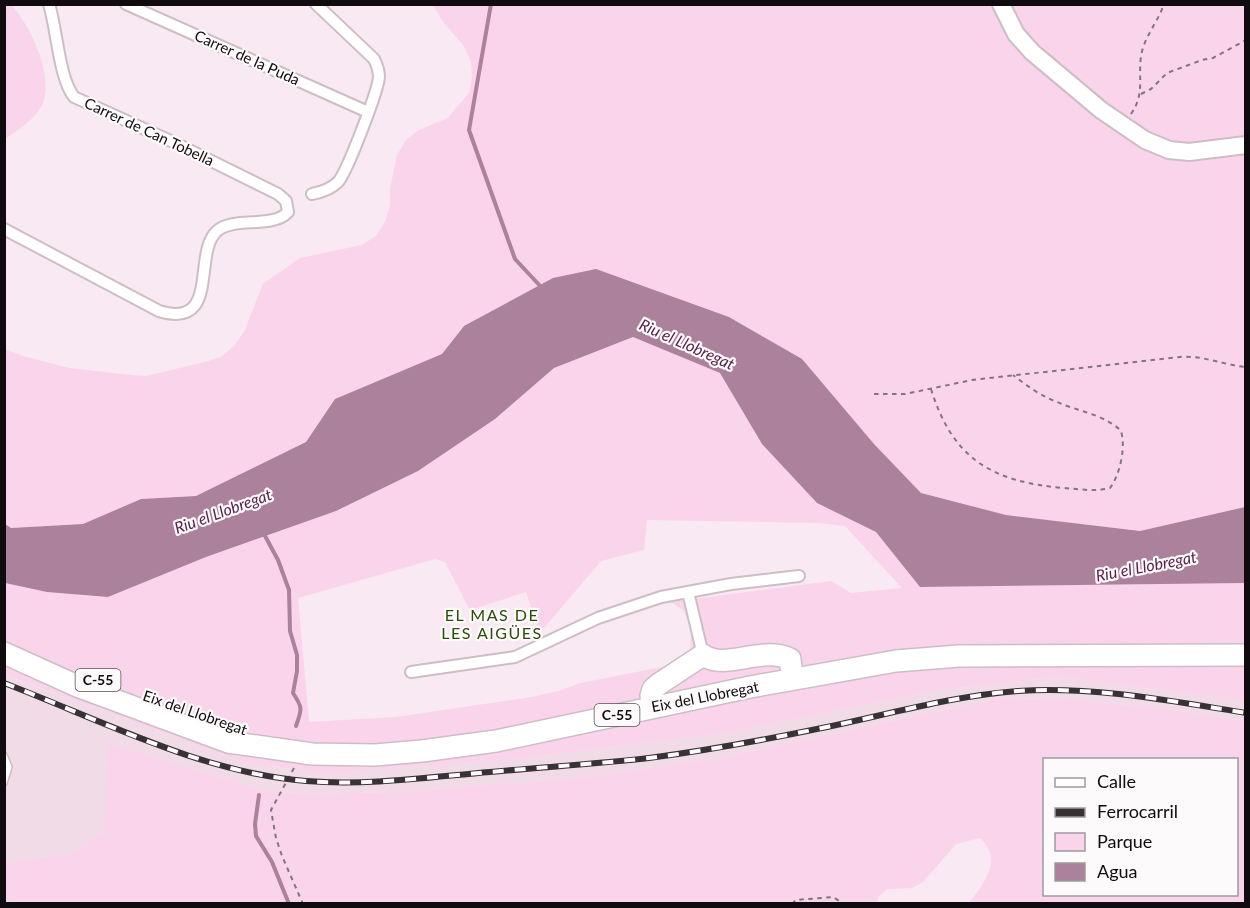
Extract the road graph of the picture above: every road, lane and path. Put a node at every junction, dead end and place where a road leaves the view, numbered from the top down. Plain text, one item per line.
1 (49, 4) edge
2 (126, 4) edge
3 (316, 4) edge
4 (1002, 4) edge
5 (1164, 4) edge
6 (1245, 40) edge
7 (1141, 94) junction
8 (368, 112) junction
9 (1123, 126) junction
10 (1245, 145) edge
11 (312, 194) dead end
12 (4, 229) edge
13 (1245, 367) edge
14 (1013, 375) junction
15 (932, 389) junction
16 (874, 394) dead end
17 (799, 576) dead end
18 (688, 592) junction
19 (1245, 643) edge
20 (4, 652) edge
21 (703, 655) junction
22 (1245, 655) edge
23 (791, 667) junction
24 (411, 672) dead end
25 (651, 696) junction
26 (302, 753) junction
27 (4, 755) edge
28 (4, 783) edge
29 (303, 903) edge
30 (792, 903) edge
31 (844, 903) edge

1 - 12 street, Carrer de Can Tobella
2 - 8 street, Carrer de la Puda
3 - 8 street
4 - 9 street
5 - 7 path
6 - 7 path
7 - 9 path
8 - 11 street
9 - 10 street
13 - 14 path
14 - 15 path
14 - 15 path
15 - 16 path
17 - 18 street
18 - 21 street
18 - 24 street
19 - 23 highway, Eix del Llobregat / C-55
20 - 25 highway, Eix del Llobregat / C-55
20 - 26 highway, Eix del Llobregat / C-55
21 - 23 highway
21 - 25 highway
22 - 26 highway, Eix del Llobregat / C-55
23 - 25 highway, Eix del Llobregat / C-55
26 - 29 path
27 - 28 lane
30 - 31 path

